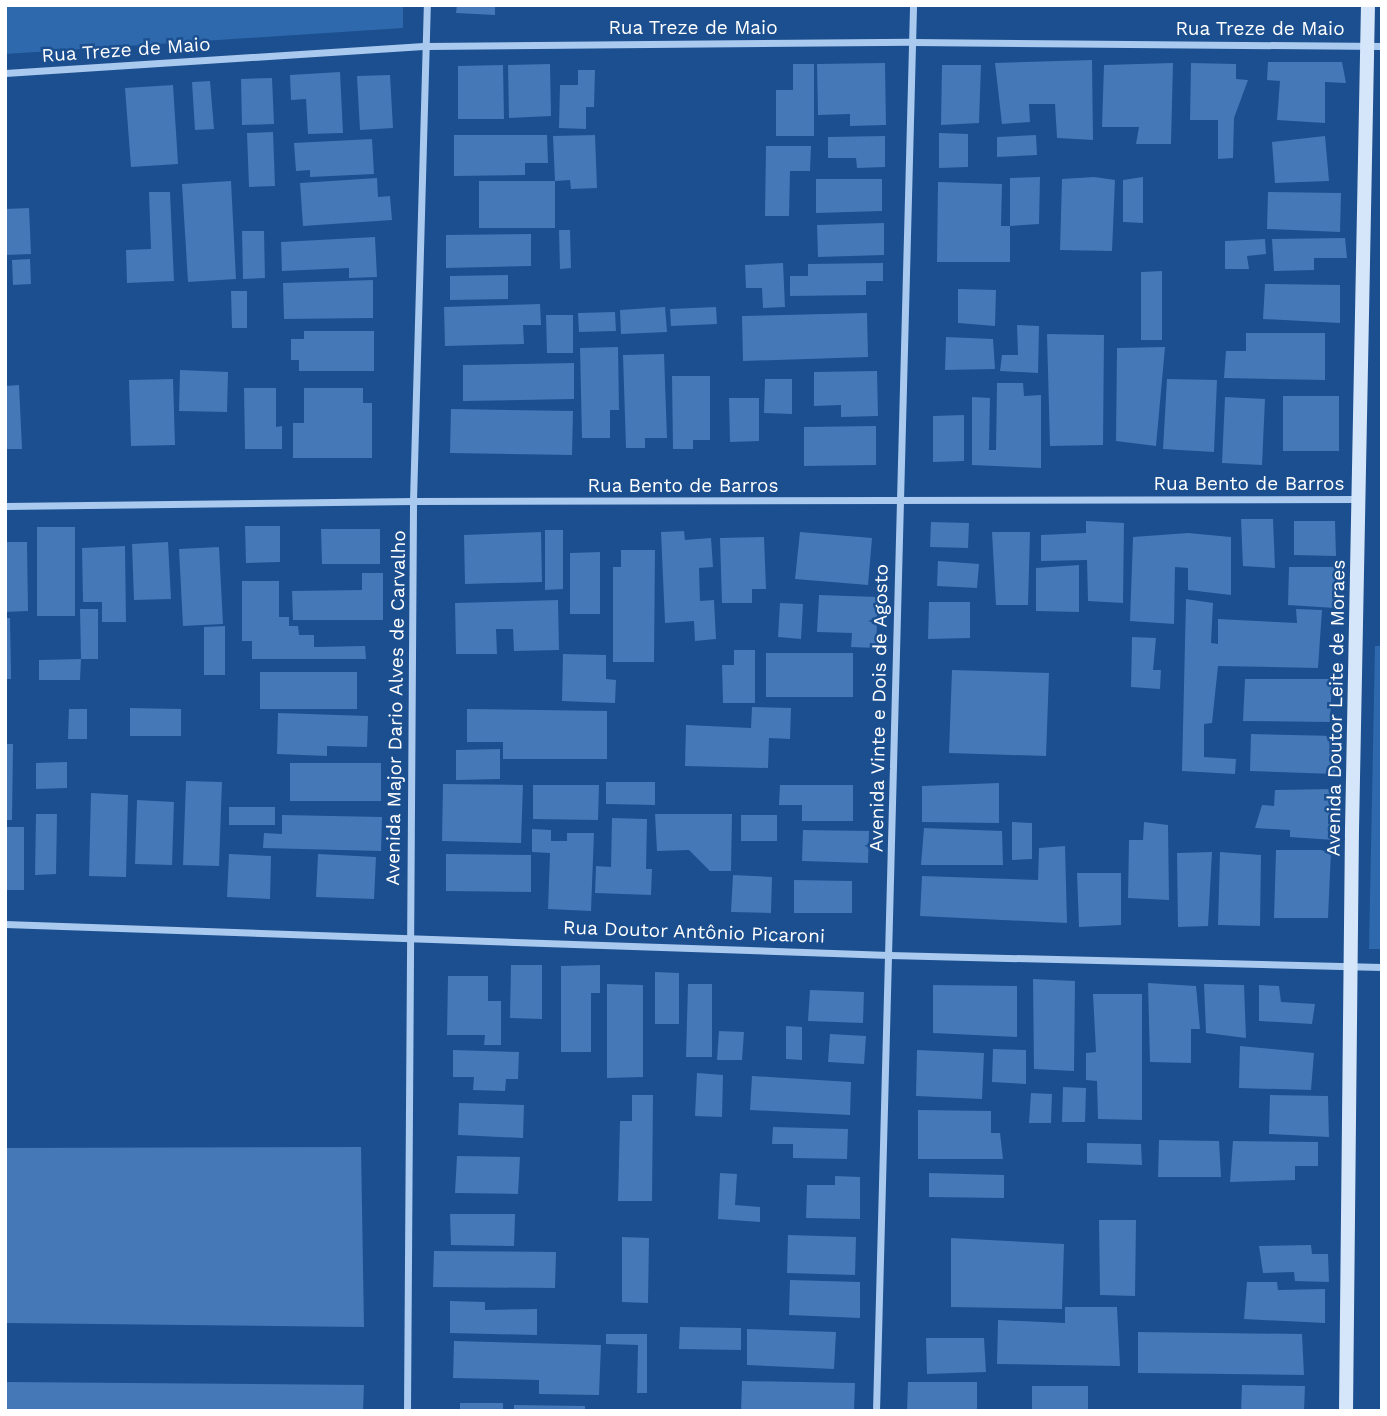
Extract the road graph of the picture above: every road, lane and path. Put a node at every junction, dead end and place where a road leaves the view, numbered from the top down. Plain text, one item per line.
1 (427, 5) edge
2 (913, 5) edge
3 (1368, 5) edge
4 (912, 42) junction
5 (426, 46) junction
6 (1375, 46) edge
7 (5, 73) edge
8 (1360, 499) junction
9 (413, 502) junction
10 (898, 502) junction
11 (5, 506) edge
12 (5, 924) edge
13 (410, 937) junction
14 (890, 955) junction
15 (1349, 967) junction
16 (1382, 967) edge
17 (407, 1411) edge
18 (876, 1411) edge
19 (1346, 1411) edge

1 - 5 street, Avenida Major Dario Alves de Carvalho
2 - 4 street, Avenida Vinte e Dois de Agosto
3 - 6 street, Avenida Doutor Leite de Moraes
4 - 5 street, Rua Treze de Maio
4 - 6 street, Rua Treze de Maio
4 - 10 street, Avenida Vinte e Dois de Agosto
5 - 7 street, Rua Treze de Maio
5 - 9 street, Avenida Major Dario Alves de Carvalho
6 - 8 street, Avenida Doutor Leite de Moraes
8 - 10 street, Rua Bento de Barros
8 - 15 street, Avenida Doutor Leite de Moraes
9 - 10 street, Rua Bento de Barros
9 - 11 street, Rua Bento de Barros
9 - 13 street, Avenida Major Dario Alves de Carvalho
10 - 14 street, Avenida Vinte e Dois de Agosto
12 - 13 street, Rua Doutor Antônio Picaroni
13 - 14 street, Rua Doutor Antônio Picaroni
13 - 17 street, Avenida Major Dario Alves de Carvalho
14 - 15 street, Rua Doutor Antônio Picaroni
14 - 18 street, Avenida Vinte e Dois de Agosto
15 - 16 street, Rua Doutor Antônio Picaroni
15 - 19 street, Avenida Doutor Leite de Moraes

